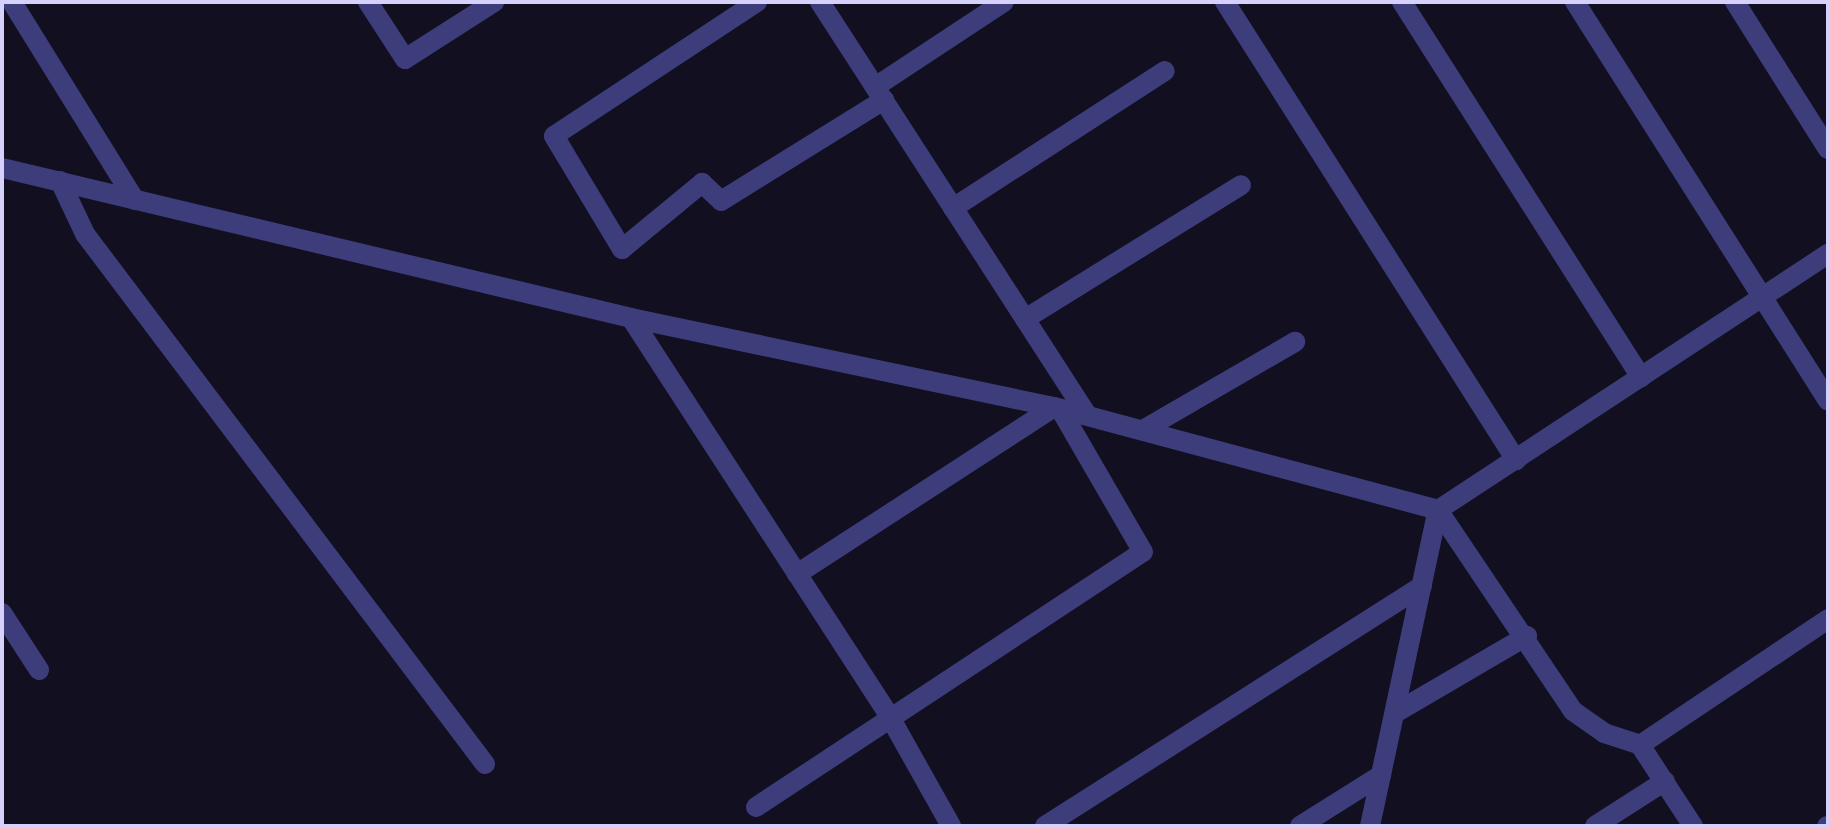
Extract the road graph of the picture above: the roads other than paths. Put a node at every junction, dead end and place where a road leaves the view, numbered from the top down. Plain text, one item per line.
1 (12, 2) edge
2 (368, 2) edge
3 (494, 2) edge
4 (757, 2) edge
5 (820, 2) edge
6 (1004, 2) edge
7 (1225, 2) edge
8 (1402, 2) edge
9 (1575, 2) edge
10 (1735, 2) edge
11 (1165, 71) dead end
12 (879, 94) junction
13 (1828, 149) edge
14 (5, 165) edge
15 (60, 181) junction
16 (1241, 185) dead end
17 (135, 200) junction
18 (953, 208) junction
19 (1828, 254) edge
20 (1763, 296) junction
21 (631, 318) junction
22 (1025, 319) junction
23 (1295, 342) dead end
24 (1641, 377) junction
25 (1828, 400) edge
26 (1057, 408) junction
27 (1087, 415) junction
28 (1143, 430) junction
29 (1516, 460) junction
30 (1438, 510) junction
31 (797, 574) junction
32 (1422, 586) junction
33 (2, 613) edge
34 (1828, 619) edge
35 (1527, 636) junction
36 (39, 670) dead end
37 (1395, 713) junction
38 (891, 719) junction
39 (1640, 745) junction
40 (485, 764) dead end
41 (1381, 775) junction
42 (1665, 781) junction
43 (756, 807) dead end
44 (951, 826) edge
45 (1045, 826) edge
46 (1300, 826) edge
47 (1370, 826) edge
48 (1595, 826) edge
49 (1693, 826) edge

1 - 17 street
2 - 3 street
4 - 12 street
5 - 12 street
6 - 12 street
7 - 29 street
8 - 24 street
9 - 20 street
10 - 13 street
11 - 18 street
12 - 18 street
14 - 15 street
15 - 17 street
15 - 40 street
16 - 22 street
17 - 21 street
18 - 22 street
19 - 20 street
20 - 24 street
20 - 25 street
21 - 26 street
21 - 31 street
22 - 27 street
23 - 28 street
24 - 29 street
26 - 27 street
26 - 31 street
26 - 38 street
27 - 28 street
28 - 30 street
29 - 30 street
30 - 32 street
30 - 35 street
31 - 38 street
32 - 37 street
32 - 45 street
33 - 36 street
34 - 39 street
35 - 37 street
35 - 39 street
37 - 41 street
38 - 43 street
38 - 44 street
39 - 42 street
41 - 46 street
41 - 47 street
42 - 48 street
42 - 49 street

